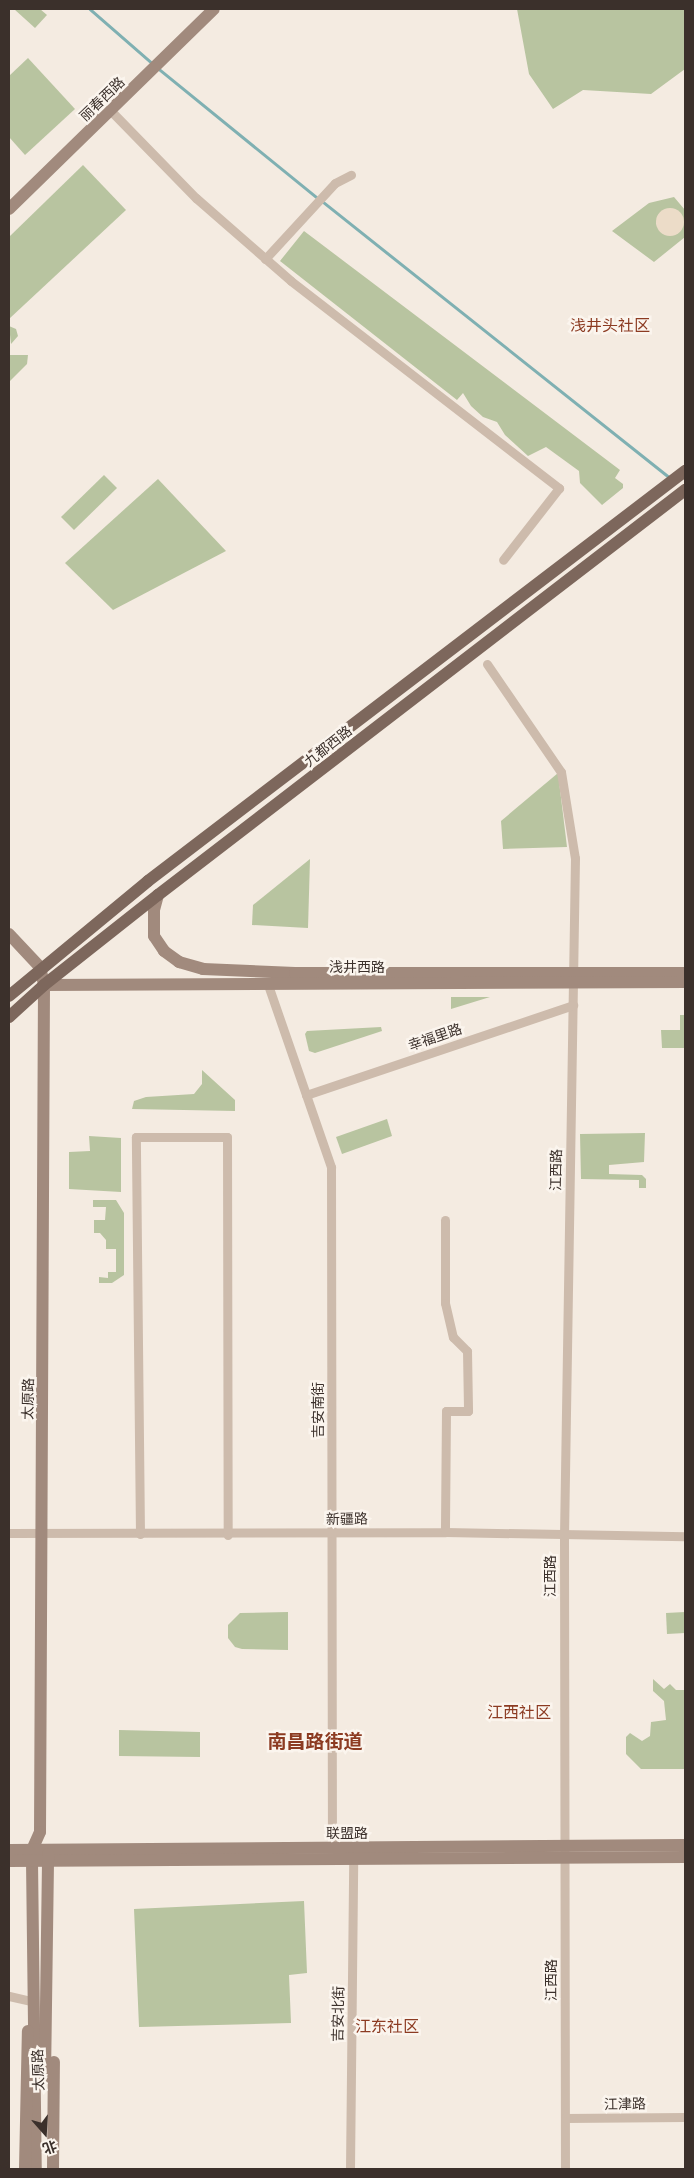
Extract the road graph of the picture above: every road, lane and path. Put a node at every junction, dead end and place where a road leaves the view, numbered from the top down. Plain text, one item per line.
1 (204, 9) edge
2 (214, 9) edge
3 (172, 45) junction
4 (133, 84) junction
5 (111, 111) junction
6 (351, 175) dead end
7 (9, 198) edge
8 (9, 208) edge
9 (265, 259) junction
10 (685, 471) edge
11 (685, 490) edge
12 (503, 560) dead end
13 (486, 664) dead end
14 (158, 895) junction
15 (9, 934) edge
16 (9, 946) edge
17 (37, 970) junction
18 (685, 973) edge
19 (574, 977) junction
20 (267, 982) junction
21 (685, 982) edge
22 (44, 985) junction
23 (9, 996) edge
24 (573, 1005) junction
25 (9, 1017) edge
26 (306, 1095) junction
27 (444, 1220) dead end
28 (445, 1532) junction
29 (9, 1533) edge
30 (332, 1533) junction
31 (41, 1534) junction
32 (140, 1534) junction
33 (228, 1535) junction
34 (564, 1535) junction
35 (685, 1536) edge
36 (40, 1832) junction
37 (685, 1845) edge
38 (332, 1848) junction
39 (9, 1850) edge
40 (565, 1853) junction
41 (32, 1855) junction
42 (48, 1856) junction
43 (685, 1858) edge
44 (353, 1860) junction
45 (9, 1861) edge
46 (9, 1996) edge
47 (48, 1999) junction
48 (31, 2002) junction
49 (685, 2117) edge
50 (565, 2118) junction
51 (25, 2169) edge
52 (36, 2169) edge
53 (44, 2169) edge
54 (53, 2169) edge
55 (350, 2169) edge
56 (565, 2169) edge

1 - 3 main road, 丽春西路
2 - 3 main road, 丽春西路
3 - 4 main road, 丽春西路
4 - 5 main road, 丽春西路
4 - 7 main road, 丽春西路
5 - 8 main road, 丽春西路
5 - 9 street
6 - 9 street
9 - 12 street
10 - 17 main road, 九都西路
11 - 14 main road, 九都西路
13 - 19 street, 江西路
14 - 19 main road, 浅井西路
14 - 22 main road, 九都西路
15 - 17 main road
16 - 17 main road
17 - 22 main road, 太原路
17 - 23 main road, 九都西路
18 - 19 main road, 浅井西路
19 - 20 main road, 浅井西路
19 - 21 main road, 浅井西路
19 - 24 street, 江西路
20 - 22 main road, 浅井西路
20 - 26 street, 吉安南街
22 - 25 main road, 九都西路
22 - 31 main road, 太原路
24 - 26 street, 幸福里路
24 - 34 street, 江西路
26 - 30 street, 吉安南街
27 - 28 street
28 - 30 street, 新疆路
28 - 34 street, 新疆路
29 - 31 street, 新疆路
30 - 33 street, 新疆路
30 - 38 street, 吉安南街
31 - 32 street, 新疆路
31 - 36 main road, 太原路
32 - 33 street, 新疆路
32 - 33 street
34 - 35 street, 新疆路
34 - 40 street, 江西路
36 - 41 main road, 太原路
36 - 42 main road, 太原路
37 - 40 main road, 联盟路
38 - 40 main road, 联盟路
38 - 42 main road, 联盟路
39 - 41 main road, 联盟路
40 - 43 main road, 联盟路
40 - 44 main road, 联盟路
40 - 50 street, 江西路
41 - 42 main road, 联盟路
41 - 45 main road, 联盟路
41 - 48 main road, 太原路
42 - 44 main road, 联盟路
42 - 47 main road, 太原路
44 - 55 street, 吉安北街
46 - 48 street
47 - 53 main road, 太原路
47 - 54 main road, 太原路
48 - 51 main road, 太原路
48 - 52 main road, 太原路
49 - 50 street, 江津路
50 - 56 street, 江西路

